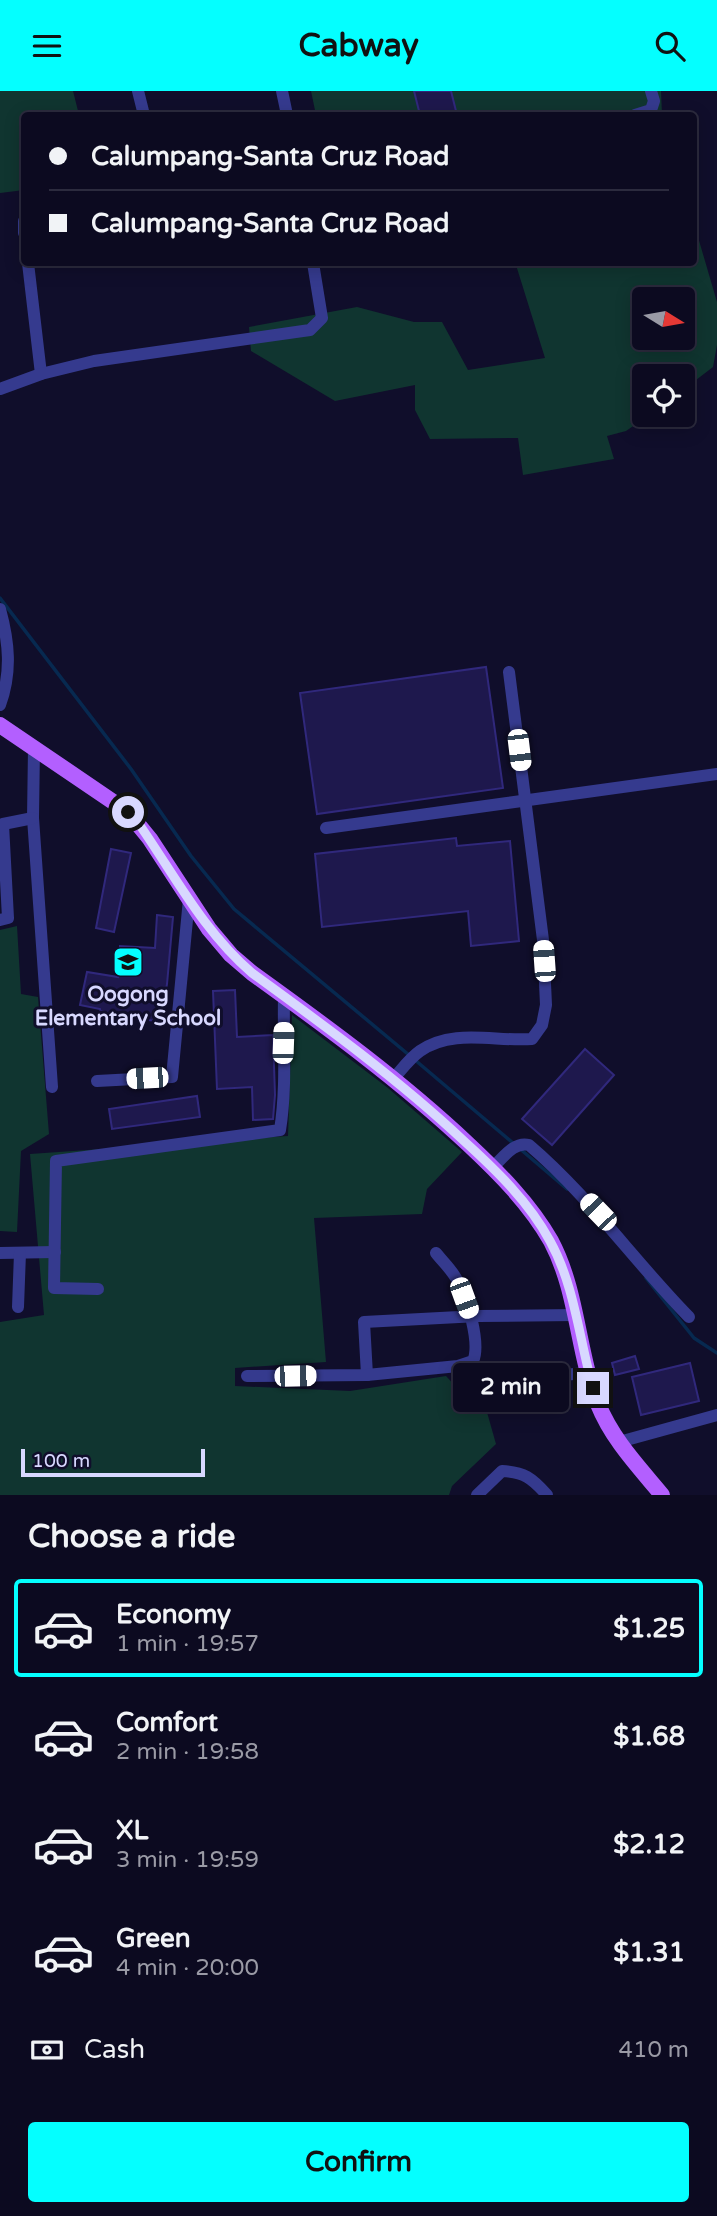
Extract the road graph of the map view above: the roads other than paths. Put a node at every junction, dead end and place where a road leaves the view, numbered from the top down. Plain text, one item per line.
1 (138, 91) edge
2 (282, 91) edge
3 (651, 91) edge
4 (143, 112) edge
5 (286, 112) edge
6 (645, 112) edge
7 (28, 266) edge
8 (313, 266) edge
9 (41, 374) junction
10 (0, 389) edge
11 (0, 609) edge
12 (509, 673) dead end
13 (0, 705) edge
14 (0, 725) edge
15 (34, 748) junction
16 (717, 774) edge
17 (525, 801) junction
18 (33, 818) junction
19 (326, 828) dead end
20 (3, 864) edge
21 (188, 899) junction
22 (0, 920) edge
23 (284, 996) junction
24 (394, 1078) junction
25 (97, 1081) dead end
26 (52, 1087) dead end
27 (493, 1167) junction
28 (55, 1252) junction
29 (0, 1253) edge
30 (20, 1253) junction
31 (436, 1253) dead end
32 (98, 1289) dead end
33 (18, 1307) dead end
34 (576, 1315) junction
35 (471, 1316) junction
36 (689, 1317) dead end
37 (589, 1373) junction
38 (367, 1375) junction
39 (247, 1376) dead end
40 (489, 1380) dead end
41 (717, 1415) edge
42 (619, 1442) junction
43 (477, 1495) edge
44 (547, 1495) edge
45 (662, 1495) edge

1 - 4 street
2 - 5 street
3 - 6 street
7 - 9 street
8 - 9 street
9 - 10 street
11 - 13 street
12 - 17 street
14 - 15 main road
15 - 18 street
15 - 21 main road
16 - 17 street
17 - 19 street
17 - 24 street
18 - 20 street
18 - 26 street
20 - 22 street
21 - 23 main road
21 - 25 street
23 - 24 main road
23 - 28 street
24 - 27 main road
27 - 34 main road
27 - 36 street
28 - 30 street
28 - 32 street
29 - 30 street
30 - 33 street
31 - 35 street
34 - 35 street
34 - 37 main road
35 - 38 street
35 - 38 street
37 - 40 street
37 - 42 main road
38 - 39 street
41 - 42 street
42 - 45 main road
43 - 44 street

